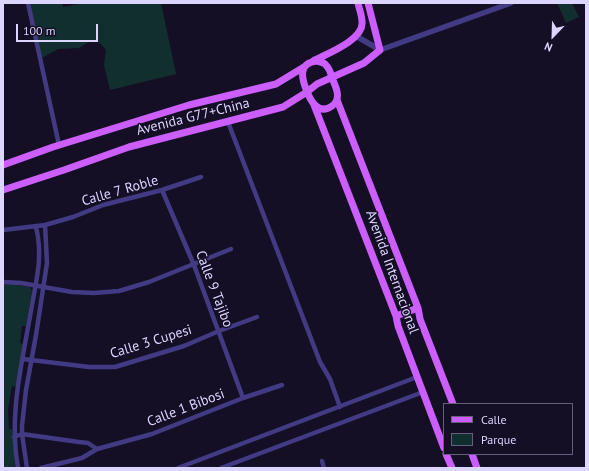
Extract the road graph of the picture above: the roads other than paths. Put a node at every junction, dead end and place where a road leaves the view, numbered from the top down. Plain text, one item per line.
1 (28, 3) edge
2 (358, 3) edge
3 (368, 3) edge
4 (511, 3) edge
5 (356, 36) junction
6 (380, 50) junction
7 (312, 62) junction
8 (304, 67) junction
9 (332, 76) junction
10 (307, 92) junction
11 (337, 100) junction
12 (314, 106) junction
13 (228, 122) junction
14 (59, 145) junction
15 (3, 165) edge
16 (201, 178) dead end
17 (3, 190) edge
18 (162, 190) junction
19 (45, 225) junction
20 (36, 227) junction
21 (3, 230) edge
22 (232, 249) dead end
23 (194, 265) junction
24 (3, 282) edge
25 (35, 286) junction
26 (44, 288) junction
27 (418, 308) junction
28 (396, 316) junction
29 (257, 317) dead end
30 (219, 331) junction
31 (23, 359) junction
32 (31, 360) junction
33 (417, 377) junction
34 (282, 385) dead end
35 (422, 392) junction
36 (243, 398) junction
37 (453, 403) edge
38 (340, 407) junction
39 (22, 434) junction
40 (14, 437) junction
41 (443, 445) edge
42 (97, 449) junction
43 (446, 455) edge
44 (472, 455) edge
45 (322, 462) dead end
46 (18, 468) edge
47 (27, 468) edge
48 (41, 468) edge
49 (178, 468) edge
50 (221, 468) edge
51 (324, 468) edge
52 (452, 468) edge
53 (477, 468) edge

1 - 14 street
2 - 5 main road
3 - 6 main road
4 - 6 street
5 - 6 street
5 - 7 main road, Avenida G77+China
6 - 9 main road, Avenida G77+China
7 - 8 main road, Avenida G77+China
7 - 9 main road
8 - 10 main road
8 - 14 main road, Avenida G77+China
9 - 10 main road, Avenida G77+China
9 - 11 main road
10 - 12 main road
10 - 13 main road, Avenida G77+China
11 - 12 main road
11 - 27 main road, Avenida Internacional
12 - 28 main road, Avenida Internacional
13 - 17 main road, Avenida G77+China
13 - 38 street
14 - 15 main road, Avenida G77+China
16 - 18 street, Calle 7 Roble
18 - 19 street, Calle 7 Roble
18 - 23 street, Calle 9 Tajibo
19 - 20 street, Calle 7 Roble
19 - 26 street
20 - 21 street, Calle 7 Roble
20 - 25 street
22 - 23 street
23 - 26 street
23 - 30 street, Calle 9 Tajibo
24 - 25 street
25 - 26 street
25 - 31 street
26 - 32 street
27 - 28 main road
27 - 37 main road, Avenida Internacional
28 - 33 main road, Avenida Internacional
29 - 30 street, Calle 3 Cupesi
30 - 32 street, Calle 3 Cupesi
30 - 36 street, Calle 9 Tajibo
31 - 32 street, Calle 3 Cupesi
31 - 40 street
32 - 39 street
33 - 35 main road, Avenida Internacional
33 - 38 street
34 - 36 street, Calle 1 Bibosi
35 - 41 main road, Avenida Internacional
35 - 50 street
36 - 42 street, Calle 1 Bibosi
38 - 49 street
39 - 40 street
39 - 42 street
39 - 47 street
40 - 46 street
42 - 48 street, Calle 1 Bibosi
43 - 52 main road
44 - 53 main road
45 - 51 street

